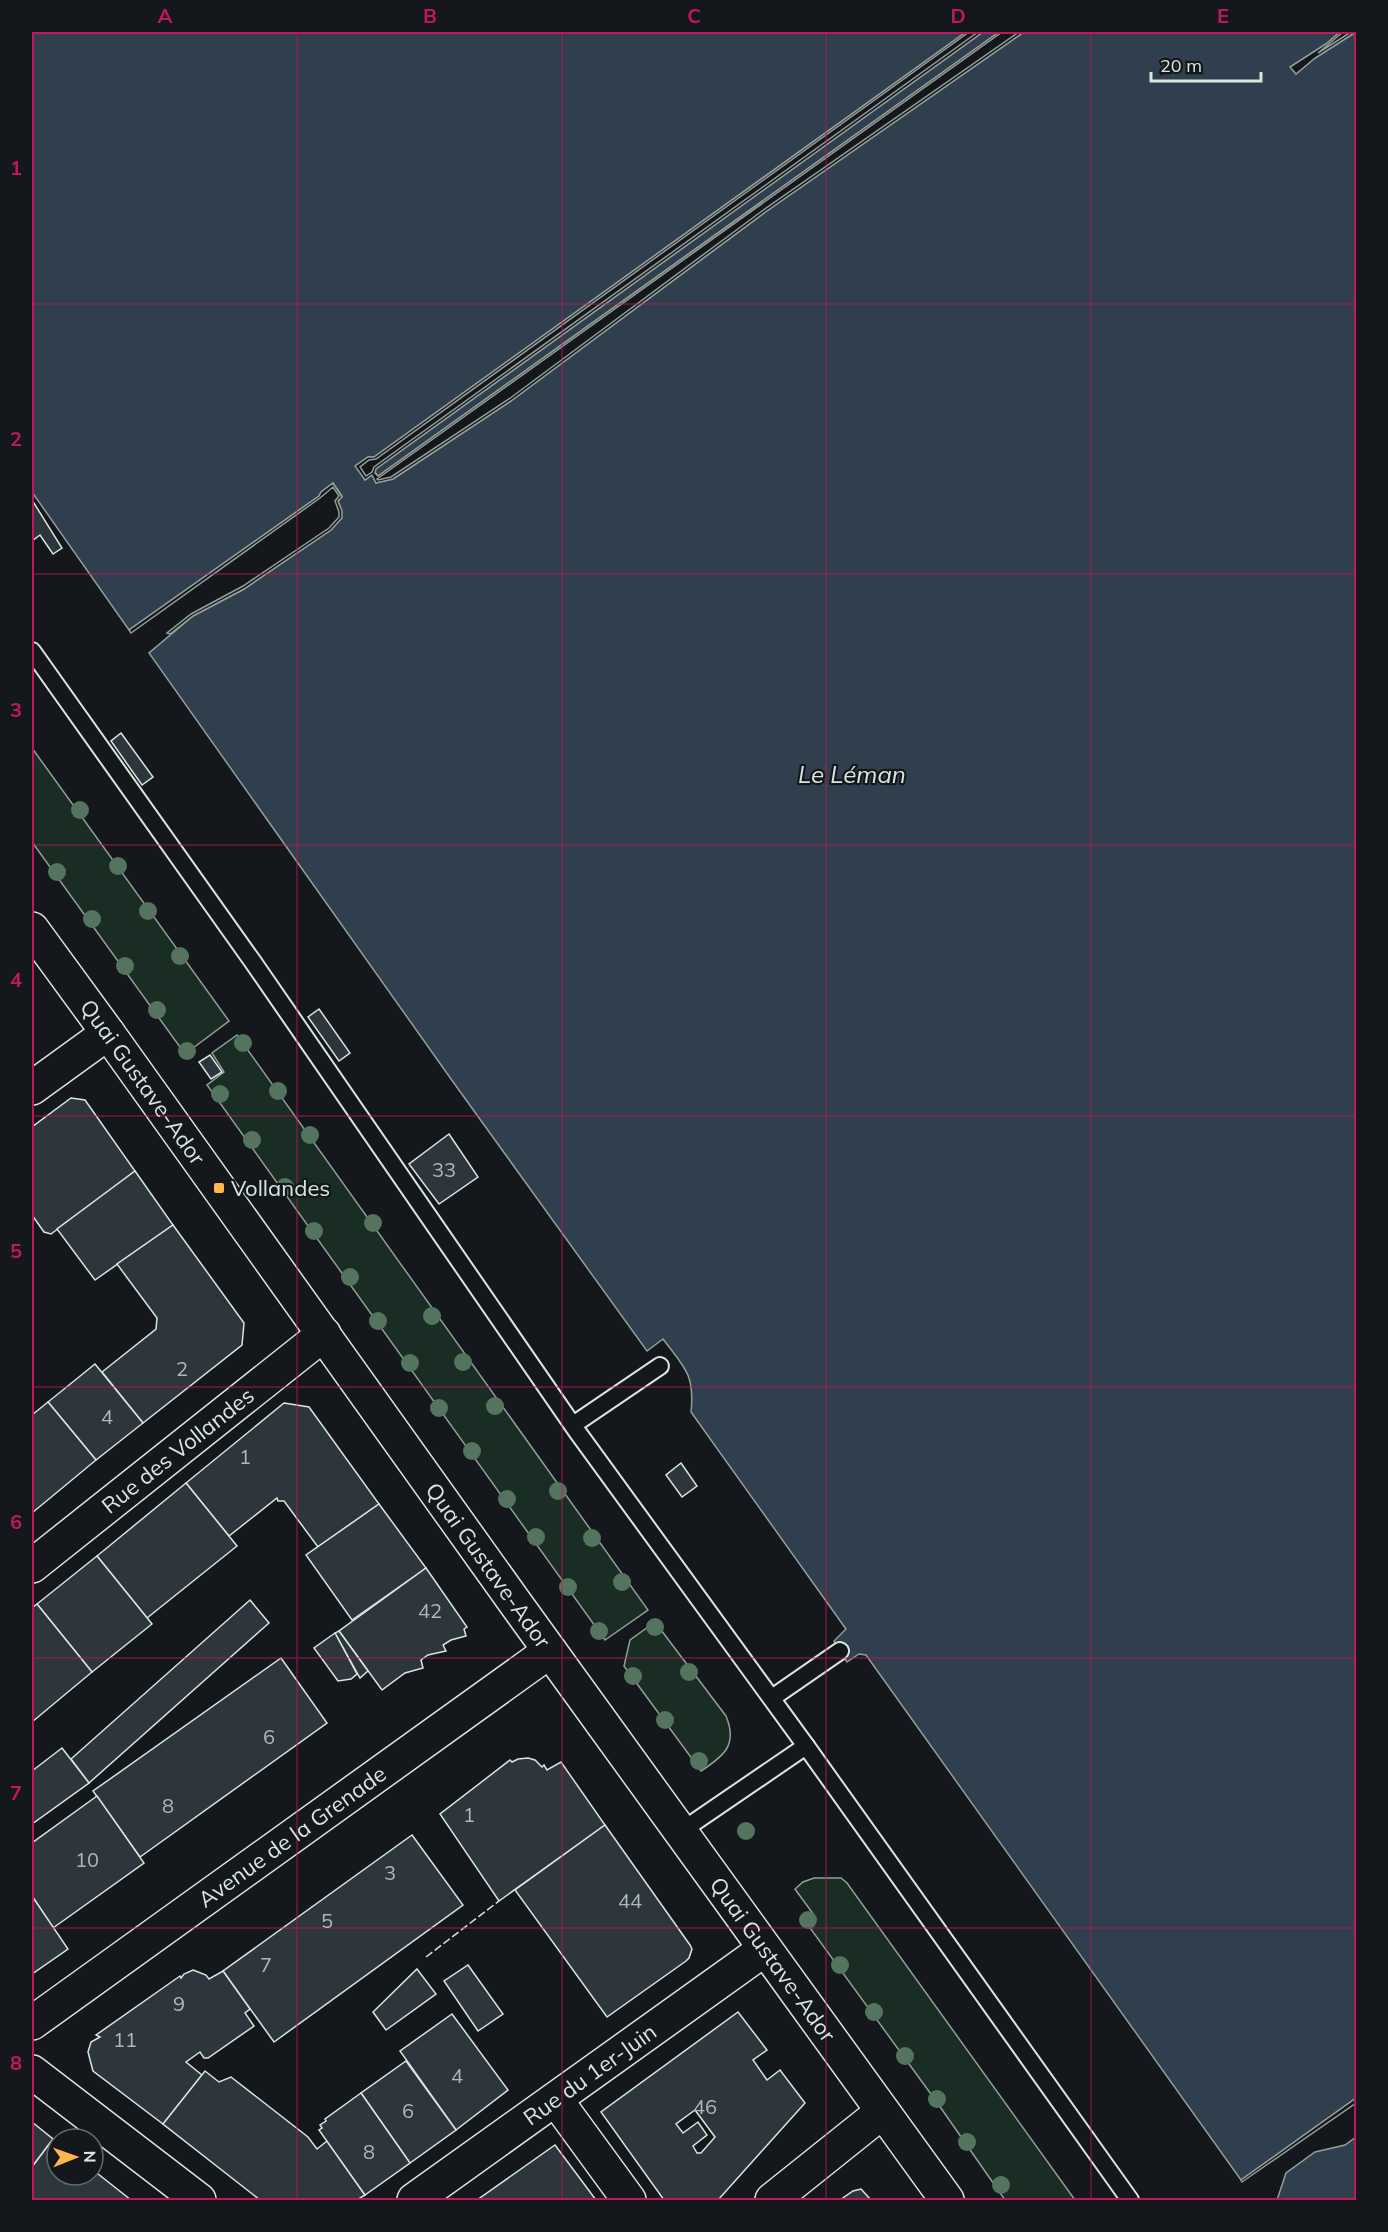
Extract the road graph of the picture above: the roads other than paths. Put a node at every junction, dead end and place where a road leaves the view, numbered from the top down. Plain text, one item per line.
1 (32, 651) edge
2 (32, 929) edge
3 (108, 1033) junction
4 (32, 1088) edge
5 (324, 1334) junction
6 (660, 1366) dead end
7 (573, 1425) junction
8 (32, 1566) edge
9 (550, 1651) junction
10 (840, 1651) dead end
11 (772, 1698) junction
12 (806, 1746) junction
13 (680, 1832) junction
14 (765, 1949) junction
15 (32, 2023) edge
16 (32, 2072) edge
17 (556, 2100) junction
18 (882, 2112) junction
19 (199, 2200) edge
20 (414, 2200) edge
21 (629, 2200) edge
22 (772, 2200) edge
23 (947, 2200) edge
24 (1130, 2200) edge

1 - 7 lane
2 - 3 street, Quai Gustave-Ador
3 - 4 street
3 - 5 street, Quai Gustave-Ador
5 - 8 street, Rue des Vollandes
5 - 9 street, Quai Gustave-Ador
6 - 7 lane
7 - 11 lane
9 - 13 street, Quai Gustave-Ador
9 - 15 street, Avenue de la Grenade
10 - 11 lane
11 - 12 lane
12 - 13 lane
12 - 24 lane
13 - 14 street, Quai Gustave-Ador
14 - 17 street, Rue du 1er-Juin
14 - 18 street, Quai Gustave-Ador
16 - 19 street
17 - 20 street, Rue du 1er-Juin
17 - 21 street
18 - 22 street
18 - 23 street, Quai Gustave-Ador

